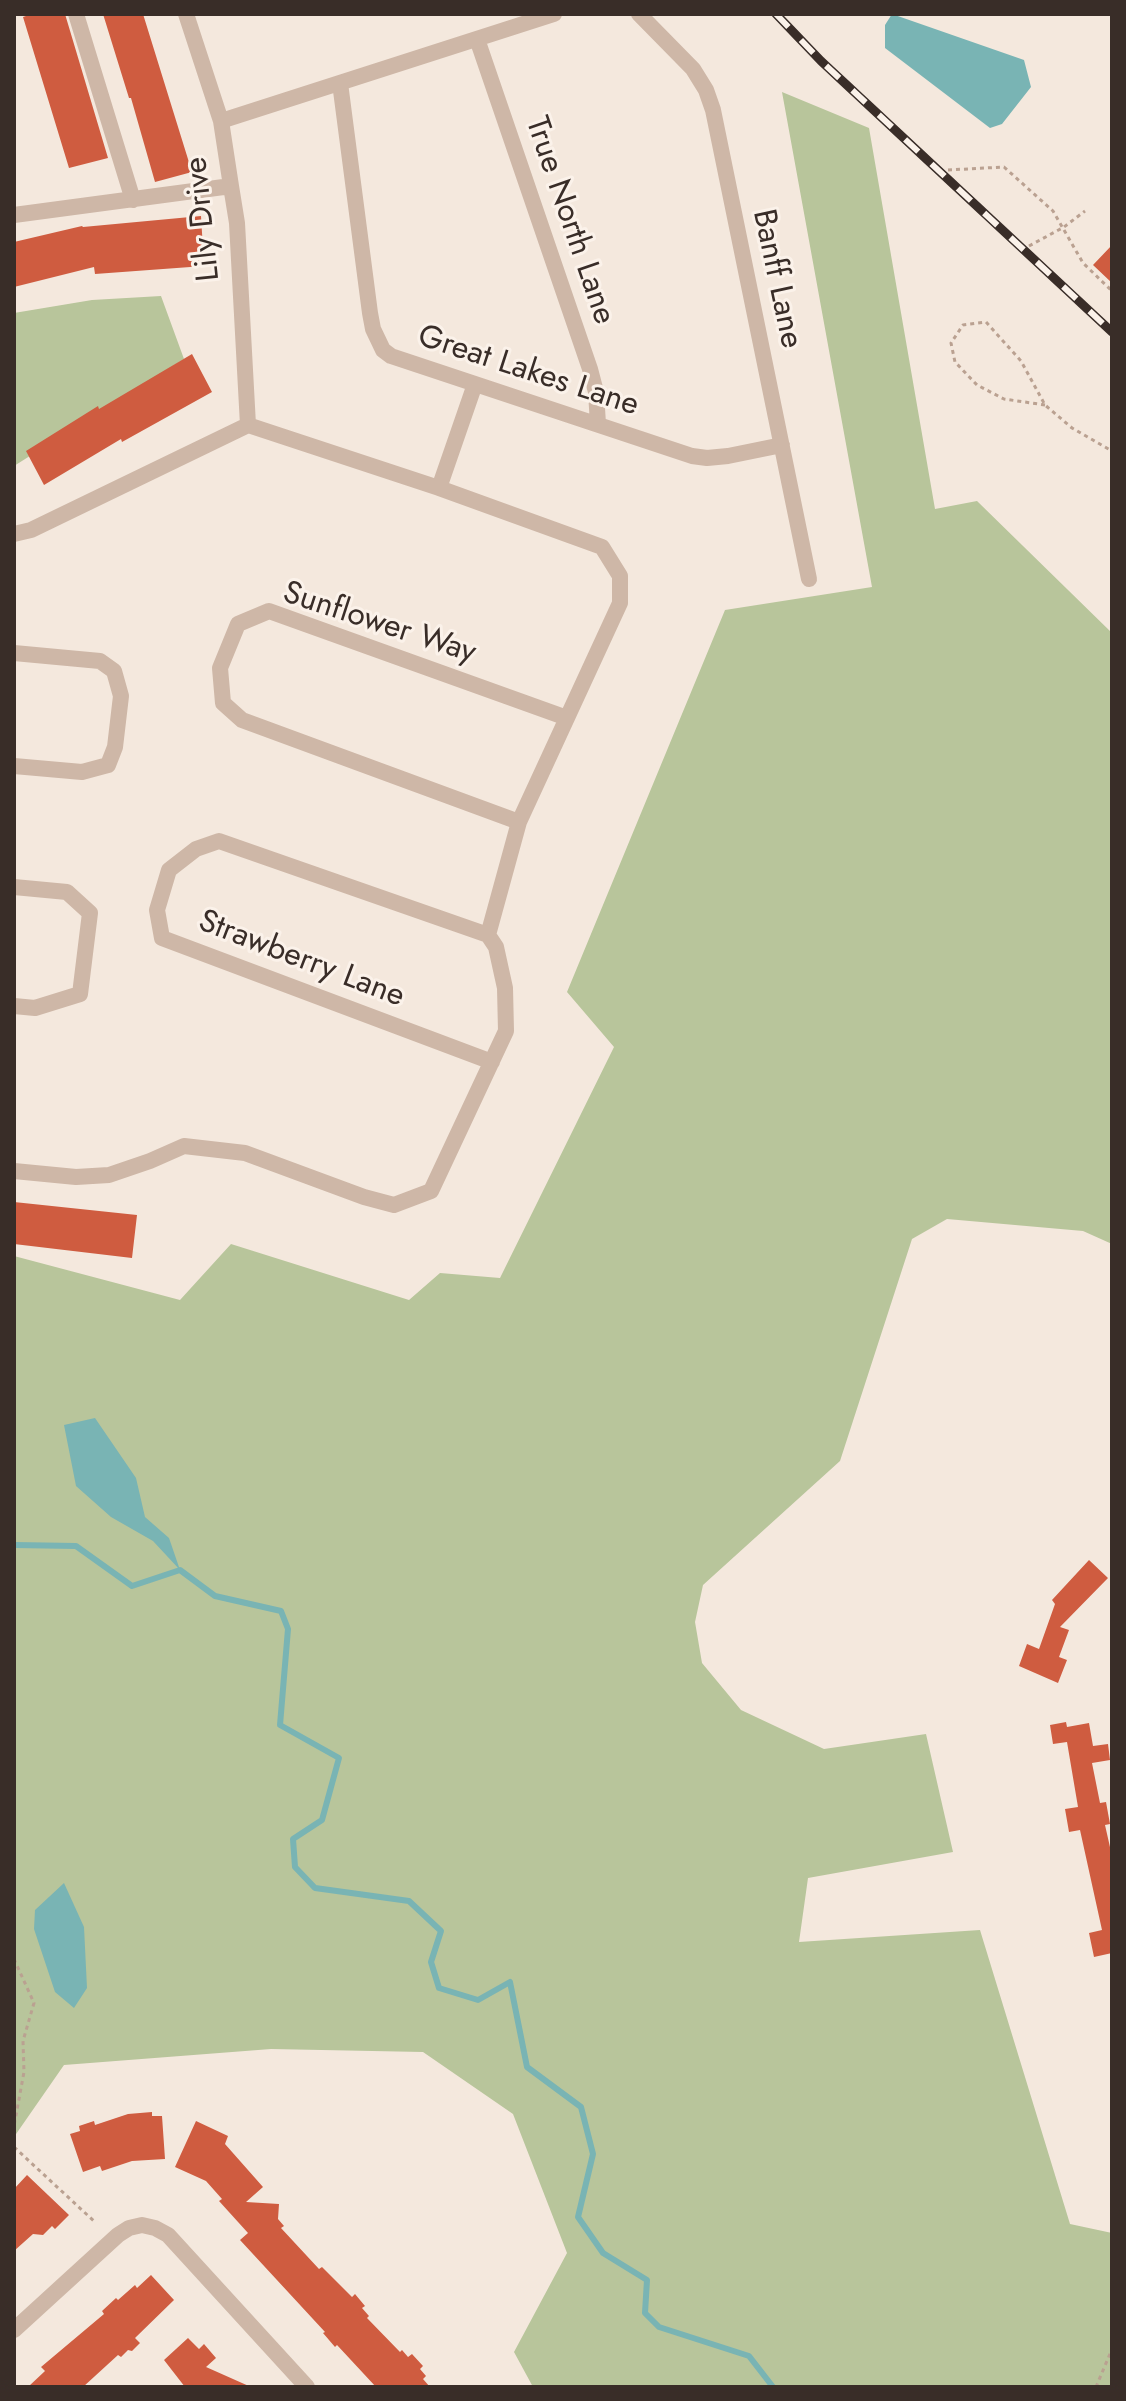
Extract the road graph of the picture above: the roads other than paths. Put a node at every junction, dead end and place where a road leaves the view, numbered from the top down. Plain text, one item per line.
1 (76, 14) edge
2 (186, 14) edge
3 (554, 14) edge
4 (639, 14) edge
5 (477, 39) junction
6 (340, 83) junction
7 (221, 121) junction
8 (231, 186) junction
9 (133, 200) junction
10 (14, 215) edge
11 (475, 384) junction
12 (598, 424) junction
13 (248, 425) junction
14 (782, 445) junction
15 (439, 488) junction
16 (14, 534) edge
17 (809, 579) dead end
18 (14, 653) edge
19 (567, 718) junction
20 (14, 766) edge
21 (519, 822) junction
22 (14, 887) edge
23 (488, 935) junction
24 (14, 1006) edge
25 (492, 1062) junction
26 (14, 1171) edge
27 (14, 2330) edge
28 (307, 2387) edge

1 - 9 street
2 - 7 street, Lily Drive
3 - 5 street
4 - 14 street, Banff Lane
5 - 6 street
5 - 12 street, True North Lane
6 - 7 street
6 - 11 street, Great Lakes Lane
7 - 8 street, Lily Drive
8 - 9 street
8 - 13 street, Lily Drive
9 - 10 street
11 - 12 street, Great Lakes Lane
11 - 15 street
12 - 14 street, Great Lakes Lane
13 - 15 street
13 - 16 street
14 - 17 street, Banff Lane
15 - 19 street
18 - 20 street
19 - 21 street
19 - 21 street, Sunflower Way
21 - 23 street
22 - 24 street
23 - 25 street
23 - 25 street, Strawberry Lane
25 - 26 street
27 - 28 street

